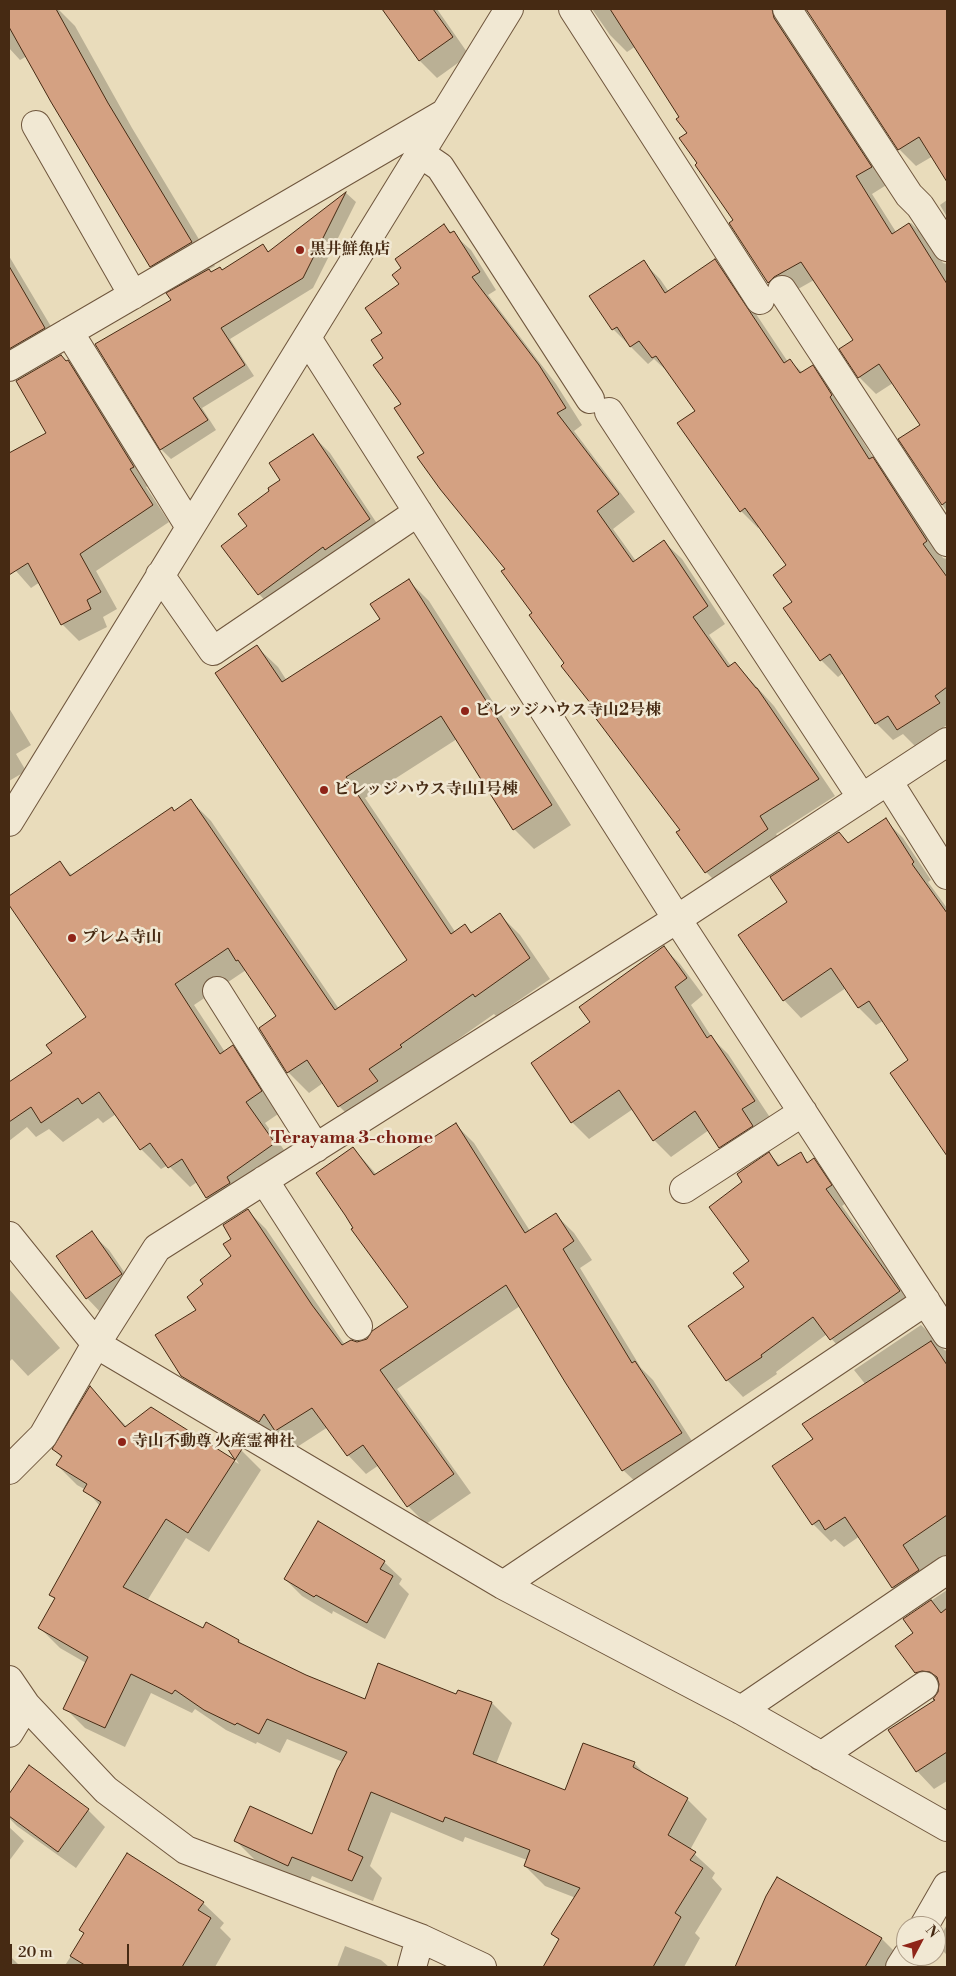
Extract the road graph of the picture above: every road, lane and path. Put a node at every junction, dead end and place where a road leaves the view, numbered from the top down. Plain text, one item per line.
1 (509, 9) edge
2 (573, 9) edge
3 (787, 9) edge
4 (448, 111) junction
5 (36, 125) dead end
6 (421, 154) junction
7 (947, 247) edge
8 (133, 295) junction
9 (69, 332) junction
10 (307, 338) junction
11 (9, 367) edge
12 (418, 512) junction
13 (190, 527) junction
14 (947, 542) edge
15 (160, 575) junction
16 (947, 742) edge
17 (888, 781) junction
18 (862, 798) junction
19 (9, 822) edge
20 (947, 874) edge
21 (677, 920) junction
22 (217, 991) dead end
23 (802, 1112) junction
24 (316, 1148) junction
25 (264, 1180) junction
26 (684, 1189) dead end
27 (9, 1236) edge
28 (926, 1302) junction
29 (358, 1326) dead end
30 (947, 1334) edge
31 (96, 1344) junction
32 (9, 1470) edge
33 (947, 1570) edge
34 (503, 1585) junction
35 (9, 1680) edge
36 (924, 1686) dead end
37 (26, 1705) junction
38 (741, 1710) junction
39 (9, 1733) edge
40 (821, 1756) junction
41 (947, 1827) edge
42 (947, 1886) edge
43 (930, 1916) edge
44 (420, 1938) junction
45 (412, 1967) edge
46 (482, 1967) edge

1 - 4 street
2 - 14 street
3 - 7 street
4 - 6 street
4 - 8 street
5 - 8 street
6 - 10 street
6 - 18 street
8 - 9 street
9 - 11 street
9 - 13 street
10 - 12 street
10 - 13 street
12 - 15 street
12 - 21 street
13 - 15 street
15 - 19 street
16 - 17 street
17 - 18 street
17 - 20 street
18 - 21 street
21 - 23 street
21 - 24 street
22 - 24 street
23 - 26 street
23 - 28 street
24 - 25 street
25 - 29 street
25 - 31 street
27 - 31 street
28 - 30 street
28 - 34 street
31 - 32 street
31 - 34 street
33 - 38 street
34 - 38 street
35 - 37 street
36 - 40 street
37 - 39 street
37 - 44 street
38 - 40 street
40 - 41 street
42 - 43 street
44 - 45 street
44 - 46 street

